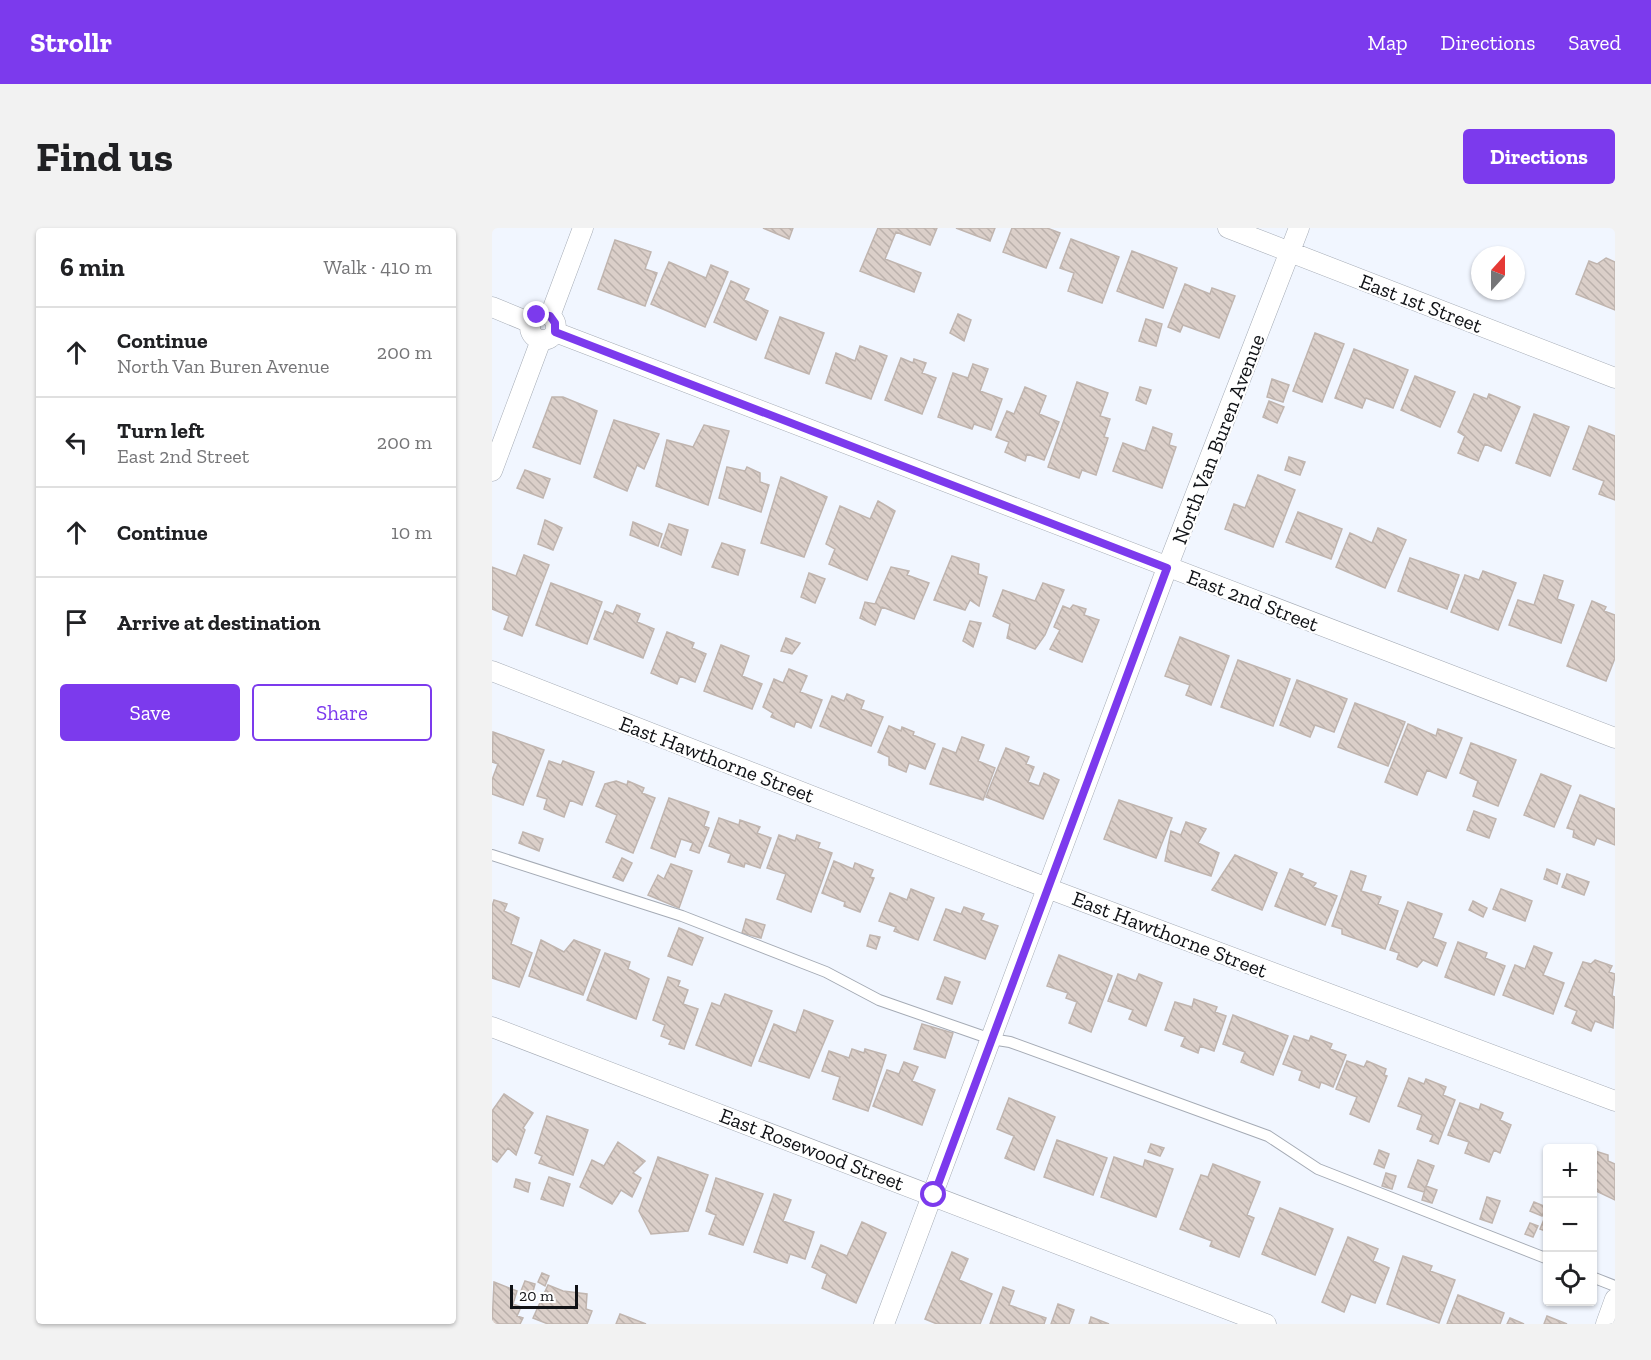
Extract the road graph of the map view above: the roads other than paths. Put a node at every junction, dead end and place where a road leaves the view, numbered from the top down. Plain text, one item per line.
1 (583, 228) edge
2 (1228, 228) edge
3 (1299, 228) edge
4 (1291, 252) junction
5 (492, 308) edge
6 (549, 329) junction
7 (1615, 378) edge
8 (492, 471) edge
9 (1167, 568) junction
10 (492, 671) edge
11 (1615, 738) edge
12 (492, 855) edge
13 (1047, 888) junction
14 (492, 1027) edge
15 (991, 1039) junction
16 (1615, 1101) edge
17 (934, 1195) junction
18 (1543, 1257) edge
19 (1597, 1279) edge
20 (1615, 1286) edge
21 (1615, 1299) edge
22 (884, 1324) edge
23 (1266, 1324) edge
24 (1605, 1324) edge

1 - 6 street
2 - 4 street, East 1st Street
3 - 4 street, North Van Buren Avenue
4 - 7 street, East 1st Street
4 - 9 street, North Van Buren Avenue
5 - 6 street
6 - 8 street
6 - 9 street, East 2nd Street
9 - 11 street, East 2nd Street
9 - 13 street, North Van Buren Avenue
10 - 13 street, East Hawthorne Street
12 - 15 lane
13 - 15 street, North Van Buren Avenue
13 - 16 street, East Hawthorne Street
14 - 17 street, East Rosewood Street
15 - 17 street, North Van Buren Avenue
15 - 18 lane
17 - 22 street, North Van Buren Avenue
17 - 23 street, East Rosewood Street
19 - 20 lane
21 - 24 street

